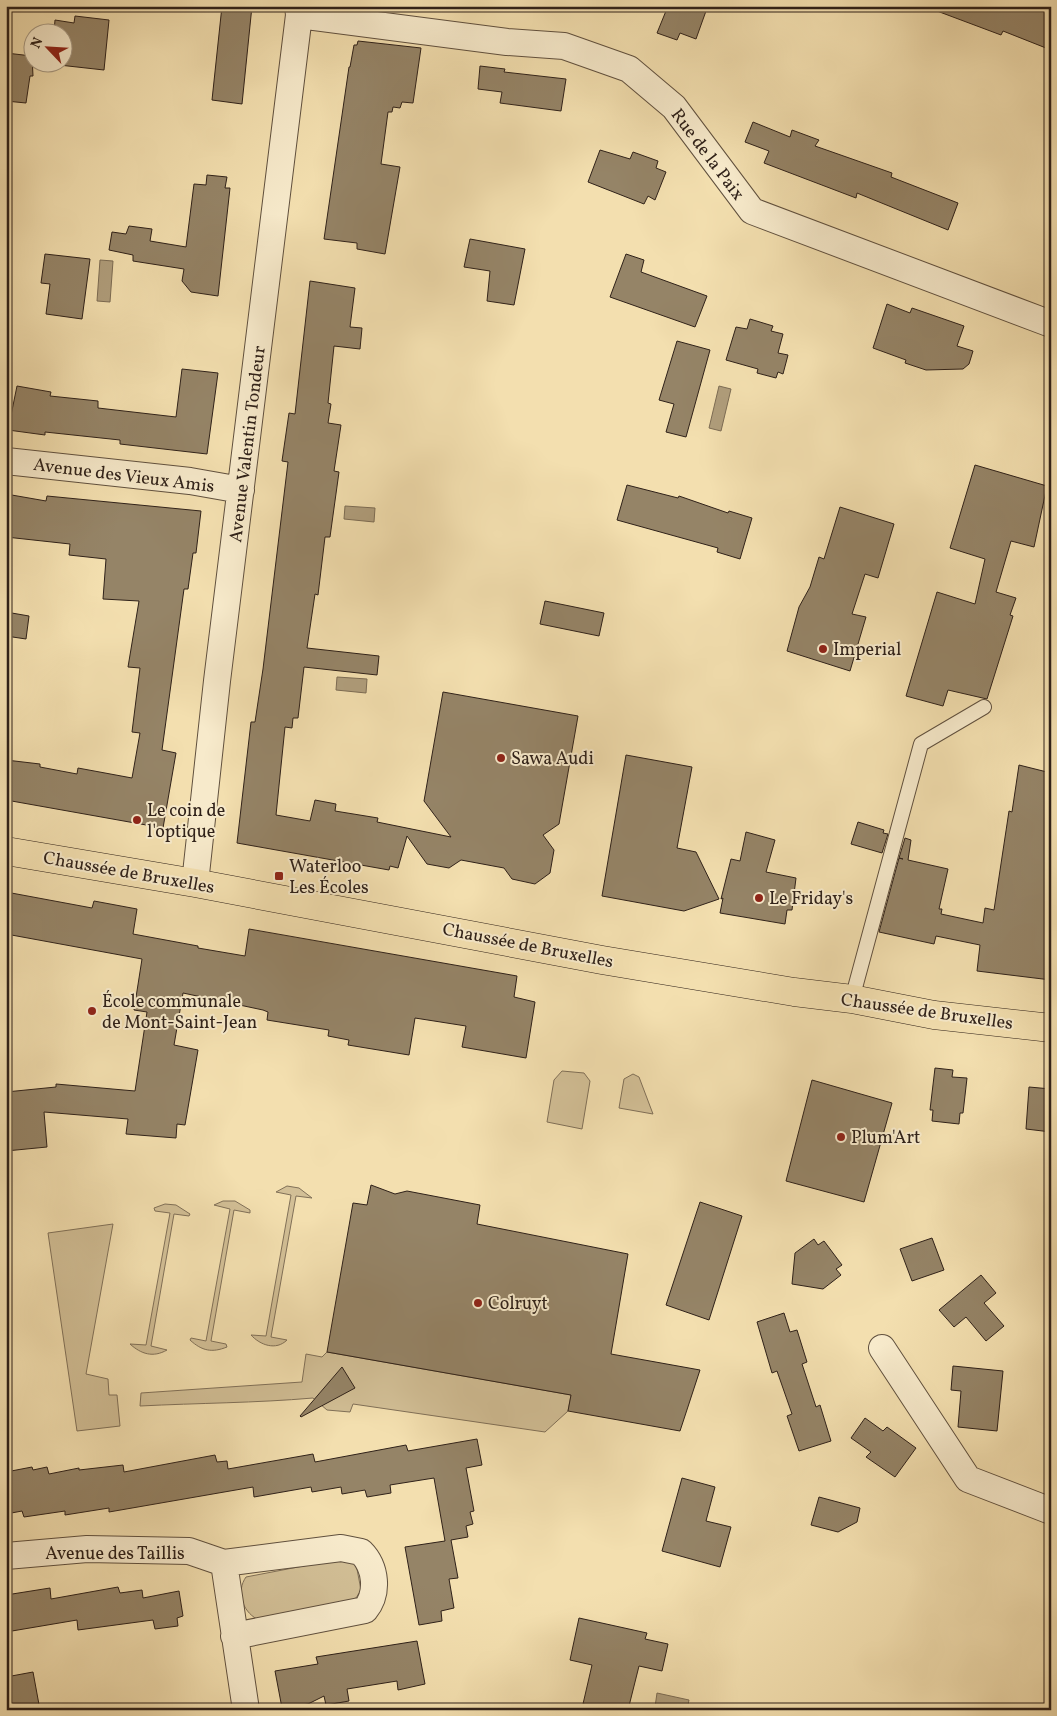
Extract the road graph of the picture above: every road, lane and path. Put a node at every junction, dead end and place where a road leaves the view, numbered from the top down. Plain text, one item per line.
1 (298, 11) edge
2 (1051, 324) edge
3 (6, 461) edge
4 (242, 490) junction
5 (984, 707) dead end
6 (6, 851) edge
7 (195, 883) junction
8 (852, 999) junction
9 (1051, 1028) edge
10 (882, 1348) dead end
11 (1051, 1511) edge
12 (6, 1556) edge
13 (224, 1563) junction
14 (234, 1636) junction
15 (246, 1710) edge

1 - 2 street, Rue de la Paix
1 - 4 street, Avenue Valentin Tondeur
3 - 4 street, Avenue des Vieux Amis
4 - 7 street, Avenue Valentin Tondeur
5 - 8 lane
6 - 7 main road, Chaussée de Bruxelles
7 - 8 main road, Chaussée de Bruxelles
8 - 9 main road, Chaussée de Bruxelles
10 - 11 street
12 - 13 street, Avenue des Taillis
13 - 14 street
13 - 14 street
14 - 15 street

